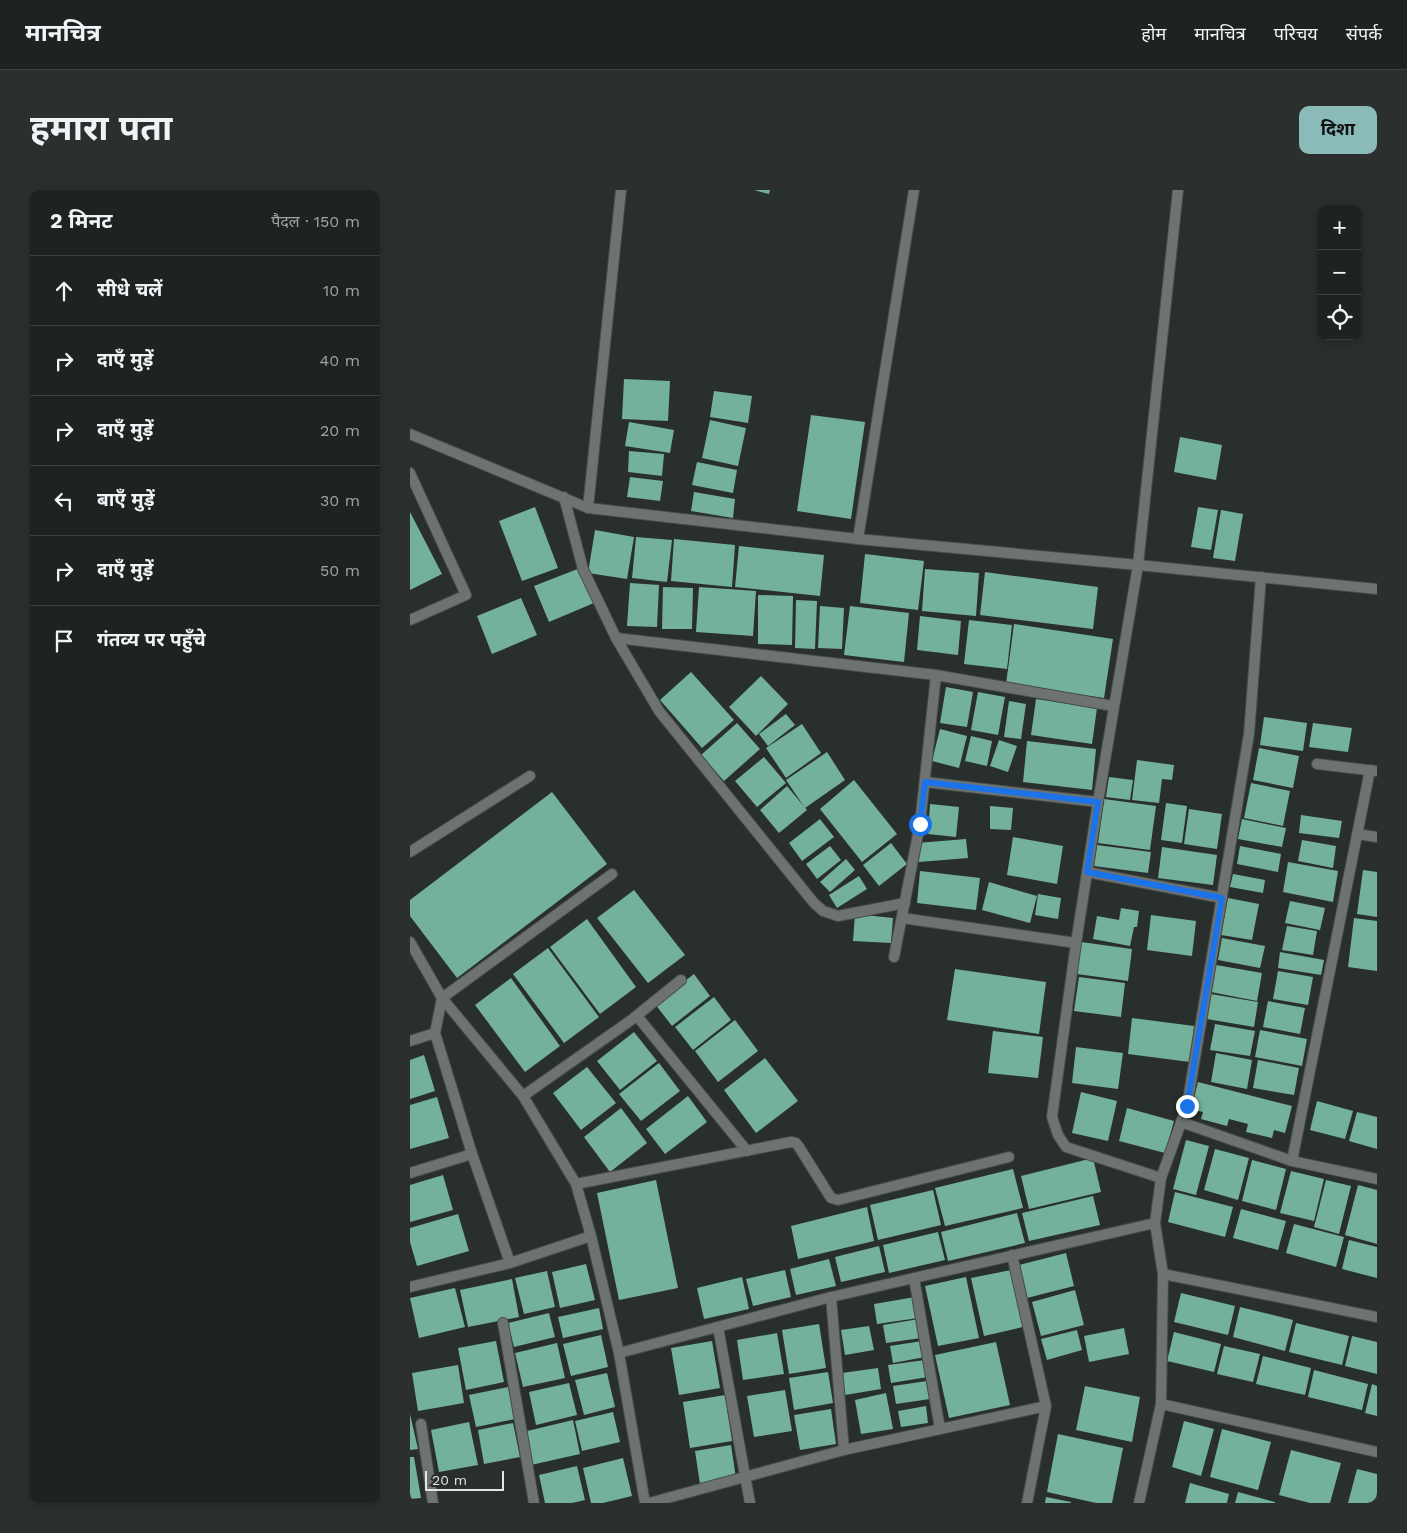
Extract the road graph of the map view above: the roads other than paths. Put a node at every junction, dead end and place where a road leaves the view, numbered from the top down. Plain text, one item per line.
1 (621, 190) edge
2 (914, 190) edge
3 (1178, 190) edge
4 (410, 434) edge
5 (410, 472) edge
6 (564, 497) junction
7 (588, 508) junction
8 (858, 540) junction
9 (1138, 565) junction
10 (1261, 577) junction
11 (1377, 589) edge
12 (410, 620) edge
13 (616, 638) junction
14 (936, 675) junction
15 (1113, 706) junction
16 (1317, 764) dead end
17 (1374, 770) edge
18 (530, 776) dead end
19 (925, 782) junction
20 (1098, 802) junction
21 (1358, 834) junction
22 (1377, 837) edge
23 (410, 852) edge
24 (1087, 872) junction
25 (612, 874) dead end
26 (1222, 898) junction
27 (905, 903) junction
28 (902, 918) junction
29 (410, 942) edge
30 (1076, 943) junction
31 (894, 957) dead end
32 (681, 980) dead end
33 (442, 998) junction
34 (635, 1016) junction
35 (435, 1033) junction
36 (410, 1041) edge
37 (523, 1096) junction
38 (1181, 1122) junction
39 (747, 1150) junction
40 (472, 1154) junction
41 (1009, 1157) dead end
42 (1292, 1161) junction
43 (410, 1173) edge
44 (1161, 1178) junction
45 (1377, 1179) edge
46 (576, 1184) junction
47 (1155, 1223) junction
48 (591, 1236) junction
49 (1012, 1256) junction
50 (510, 1263) junction
51 (1163, 1274) junction
52 (914, 1278) junction
53 (410, 1287) edge
54 (831, 1297) junction
55 (1377, 1317) edge
56 (503, 1323) dead end
57 (718, 1327) junction
58 (619, 1353) junction
59 (1161, 1404) junction
60 (1046, 1406) junction
61 (420, 1424) dead end
62 (940, 1429) junction
63 (844, 1450) junction
64 (1377, 1452) edge
65 (745, 1477) junction
66 (433, 1503) edge
67 (534, 1503) edge
68 (647, 1503) edge
69 (750, 1503) edge
70 (1027, 1503) edge
71 (1139, 1503) edge

1 - 7 street
2 - 8 street
3 - 9 street
4 - 6 street
5 - 12 street
6 - 7 street
6 - 13 street
7 - 8 street
8 - 9 street
9 - 10 street
9 - 15 street
10 - 11 street
10 - 26 street
13 - 14 street
13 - 27 street
14 - 15 street
14 - 19 street
15 - 20 street
16 - 17 street
17 - 21 street
18 - 23 street
19 - 20 street
19 - 27 street
20 - 24 street
21 - 22 street
21 - 42 street
24 - 26 street
24 - 30 street
25 - 33 street
26 - 38 street
27 - 28 street
28 - 30 street
28 - 31 street
29 - 33 street
30 - 44 street
32 - 34 street
33 - 35 street
33 - 37 street
34 - 37 street
34 - 39 street
35 - 36 street
35 - 40 street
37 - 46 street
38 - 42 street
38 - 44 street
39 - 41 street
39 - 46 street
40 - 43 street
40 - 50 street
42 - 45 street
44 - 47 street
46 - 48 street
47 - 49 street
47 - 51 street
48 - 50 street
48 - 58 street
49 - 52 street
49 - 60 street
50 - 53 street
51 - 55 street
51 - 59 street
52 - 54 street
52 - 62 street
54 - 57 street
54 - 63 street
56 - 67 street
57 - 58 street
57 - 65 street
58 - 68 street
59 - 64 street
59 - 71 street
60 - 62 street
60 - 70 street
61 - 66 street
62 - 63 street
63 - 65 street
65 - 68 street
65 - 69 street

